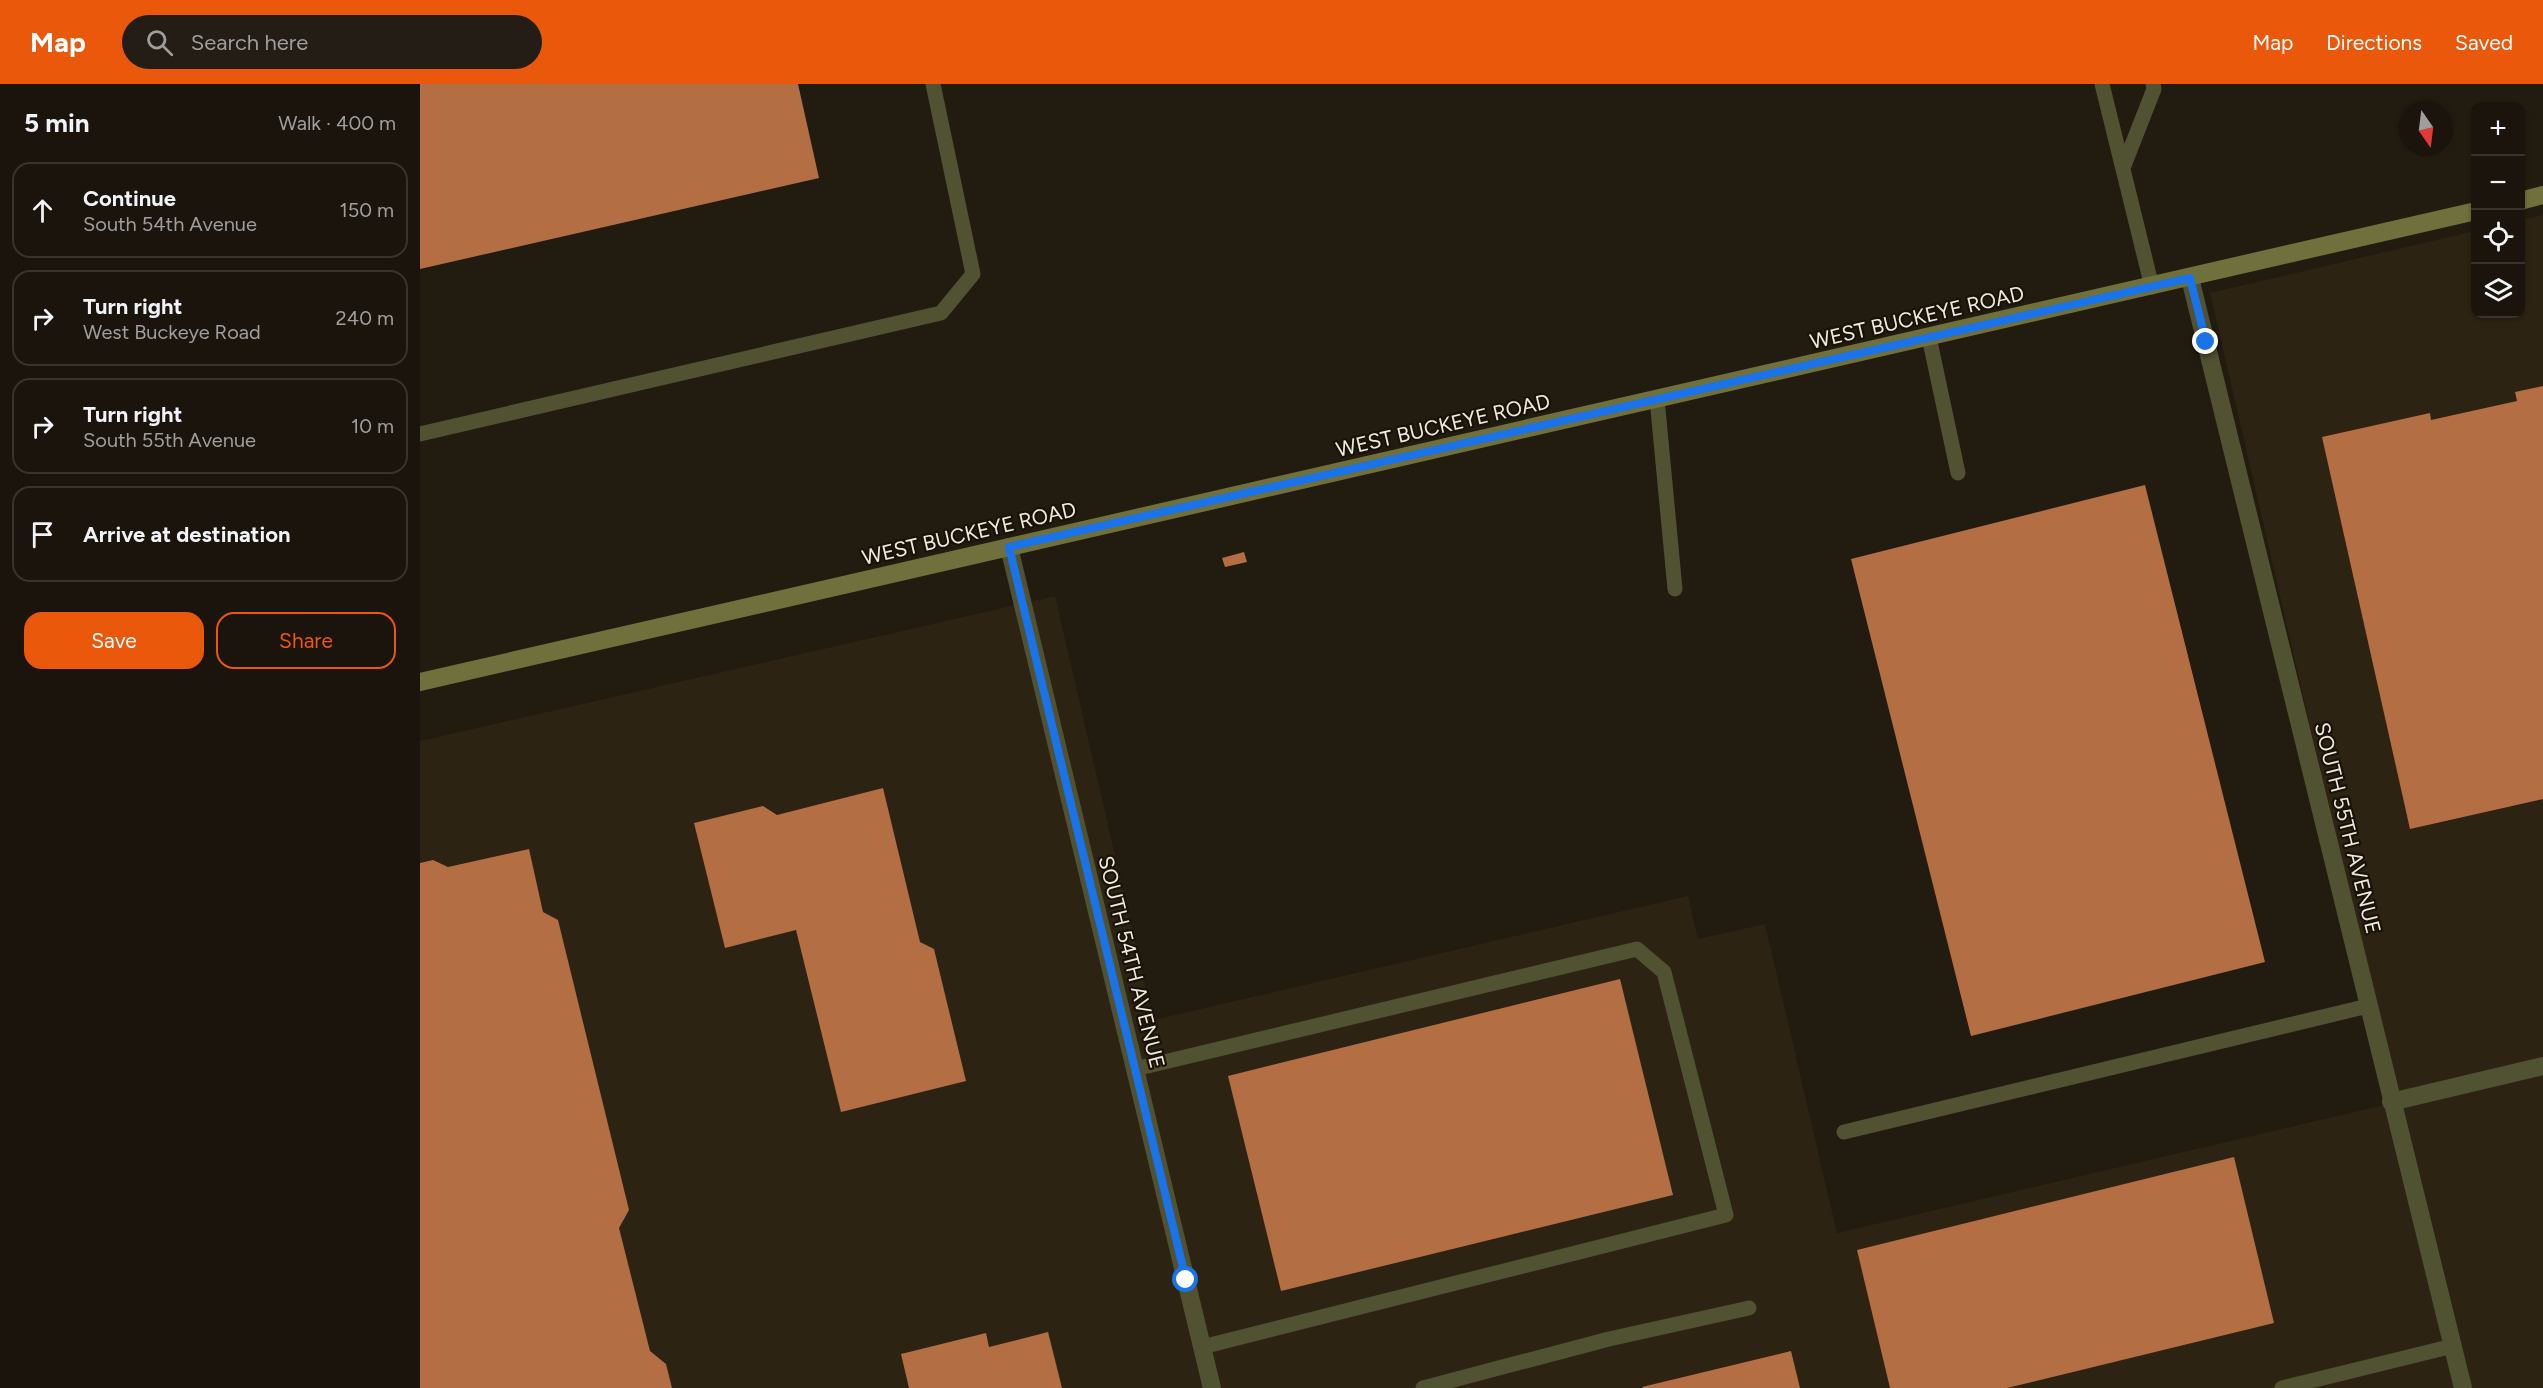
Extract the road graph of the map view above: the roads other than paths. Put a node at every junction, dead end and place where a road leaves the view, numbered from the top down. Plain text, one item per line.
1 (933, 84) edge
2 (2102, 84) edge
3 (2153, 84) edge
4 (2122, 168) junction
5 (2543, 195) edge
6 (2525, 200) edge
7 (2471, 212) edge
8 (2190, 278) junction
9 (2152, 286) junction
10 (1929, 337) junction
11 (1657, 399) junction
12 (420, 434) edge
13 (1958, 473) dead end
14 (1009, 547) junction
15 (1675, 589) dead end
16 (420, 682) edge
17 (2368, 1006) junction
18 (2543, 1066) edge
19 (1135, 1068) junction
20 (2391, 1102) junction
21 (1844, 1132) dead end
22 (1749, 1308) dead end
23 (2453, 1346) junction
24 (1202, 1347) junction
25 (1212, 1388) edge
26 (1423, 1388) edge
27 (2282, 1388) edge
28 (2463, 1388) edge

1 - 12 lane
2 - 4 lane
3 - 4 lane
4 - 9 lane
5 - 6 main road
7 - 8 main road, WEST BUCKEYE ROAD
8 - 9 main road, WEST BUCKEYE ROAD
8 - 17 street, SOUTH 55TH AVENUE
9 - 10 main road, WEST BUCKEYE ROAD
10 - 11 main road, WEST BUCKEYE ROAD
10 - 13 lane
11 - 14 main road, WEST BUCKEYE ROAD
11 - 15 lane
14 - 16 main road, WEST BUCKEYE ROAD
14 - 19 street, SOUTH 54TH AVENUE
17 - 20 street, SOUTH 55TH AVENUE
17 - 21 lane
18 - 20 street
19 - 24 street, SOUTH 54TH AVENUE
19 - 24 lane
20 - 23 street, SOUTH 55TH AVENUE
22 - 26 lane
23 - 27 lane
23 - 28 street, SOUTH 55TH AVENUE
24 - 25 street, SOUTH 54TH AVENUE

